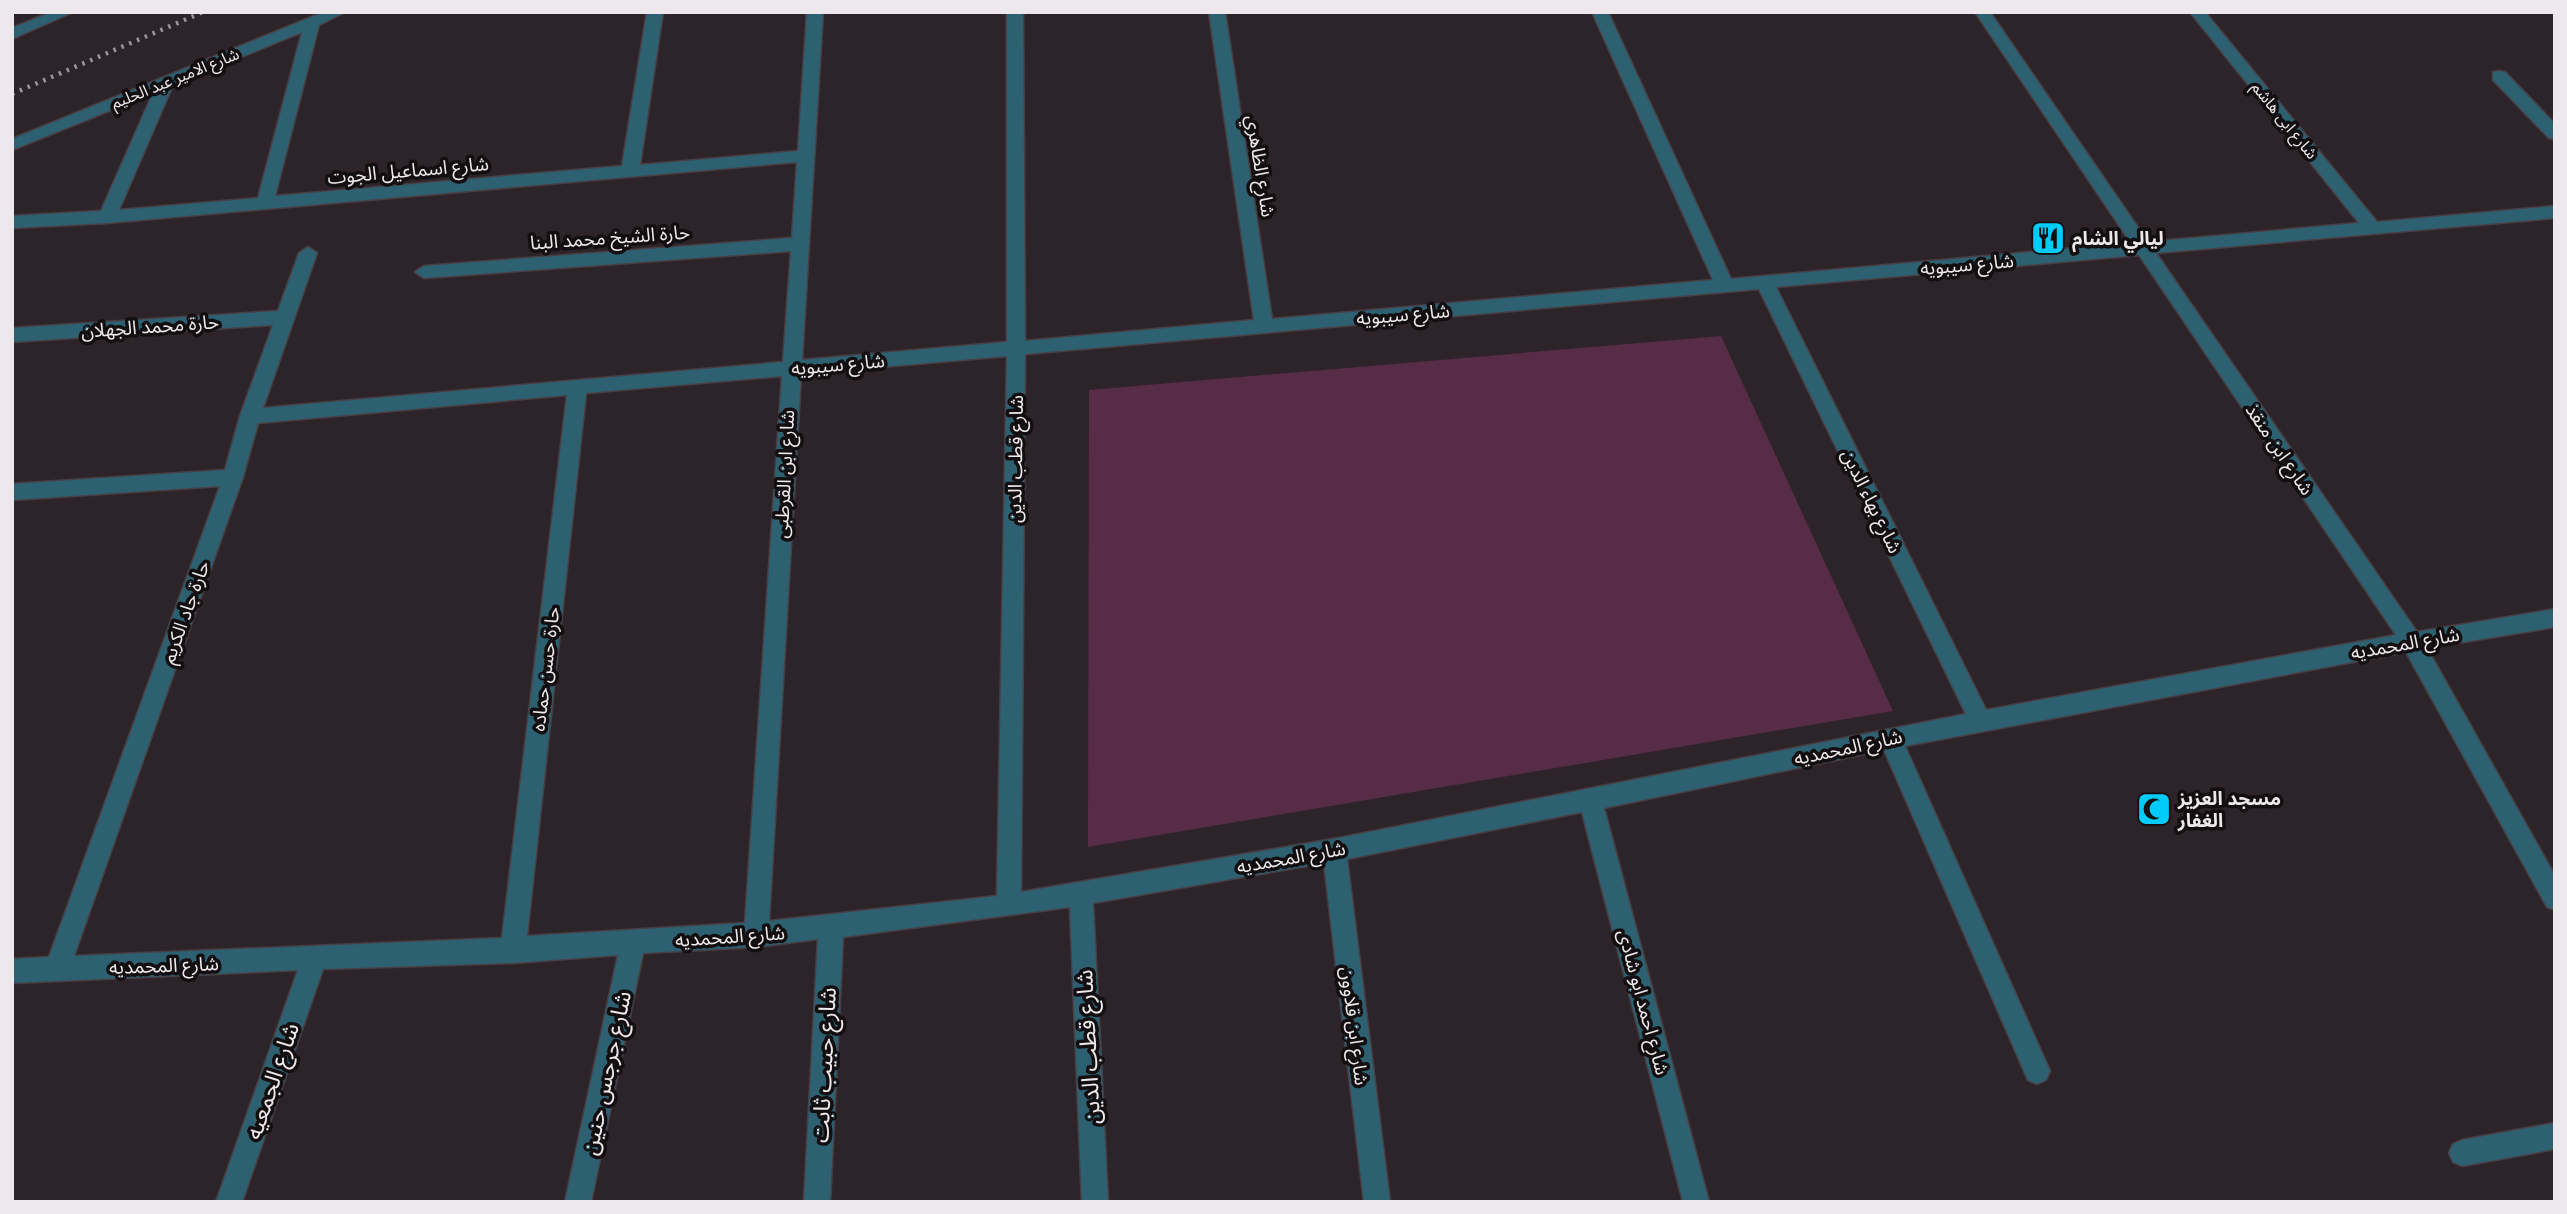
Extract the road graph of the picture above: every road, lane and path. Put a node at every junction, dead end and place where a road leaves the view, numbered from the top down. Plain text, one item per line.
1 (66, 12) edge
2 (338, 12) edge
3 (655, 12) edge
4 (815, 12) edge
5 (1015, 12) edge
6 (1217, 12) edge
7 (1600, 12) edge
8 (1982, 12) edge
9 (2197, 12) edge
10 (312, 23) junction
11 (12, 34) edge
12 (2499, 76) dead end
13 (167, 80) junction
14 (2555, 134) edge
15 (12, 145) edge
16 (806, 156) junction
17 (630, 172) junction
18 (265, 204) junction
19 (2555, 212) edge
20 (107, 217) junction
21 (12, 222) edge
22 (2372, 228) junction
23 (800, 244) junction
24 (2143, 248) junction
25 (309, 253) dead end
26 (424, 272) dead end
27 (1764, 281) junction
28 (1725, 286) junction
29 (287, 317) junction
30 (1264, 327) junction
31 (12, 335) edge
32 (1016, 349) junction
33 (790, 368) junction
34 (577, 387) junction
35 (250, 416) junction
36 (233, 477) junction
37 (12, 492) edge
38 (2555, 618) edge
39 (2412, 642) junction
40 (1980, 720) junction
41 (1891, 738) junction
42 (1591, 801) junction
43 (1334, 850) junction
44 (1081, 892) junction
45 (2555, 899) edge
46 (1009, 905) junction
47 (831, 928) junction
48 (756, 935) junction
49 (633, 943) junction
50 (513, 951) junction
51 (314, 960) junction
52 (57, 969) junction
53 (12, 971) edge
54 (2037, 1071) dead end
55 (2555, 1136) edge
56 (2462, 1153) dead end
57 (229, 1202) edge
58 (578, 1202) edge
59 (817, 1202) edge
60 (1095, 1202) edge
61 (1377, 1202) edge
62 (1696, 1202) edge

1 - 11 street
2 - 10 street, شارع الامير عبد الحليم
3 - 17 street
4 - 16 street, شارع ابن القرطبى
5 - 32 street, شارع قطب الدين
6 - 30 street, شارع الظاهري
7 - 28 street
8 - 24 street, شارع ابن منقذ
9 - 22 street, شارع ابى هاشم
10 - 13 street, شارع الامير عبد الحليم
10 - 18 street
12 - 14 street
13 - 15 street, شارع الامير عبد الحليم
13 - 20 street
16 - 17 street, شارع اسماعيل الجوت
16 - 23 street, شارع ابن القرطبى
17 - 18 street, شارع اسماعيل الجوت
18 - 20 street, شارع اسماعيل الجوت
19 - 22 street, شارع سيبويه
20 - 21 street, شارع اسماعيل الجوت
22 - 24 street, شارع سيبويه
23 - 26 street, حارة الشيخ محمد البنا
23 - 33 street, شارع ابن القرطبى
24 - 27 street, شارع سيبويه
24 - 39 street, شارع ابن منقذ
25 - 29 street, حارة جاد الكريم
27 - 28 street, شارع سيبويه
27 - 40 street, شارع بهاء الدين
28 - 30 street, شارع سيبويه
29 - 31 street, حارة محمد الجهلان
29 - 35 street, حارة جاد الكريم
30 - 32 street, شارع سيبويه
32 - 33 street, شارع سيبويه
32 - 46 street, شارع قطب الدين
33 - 34 street, شارع سيبويه
33 - 48 street, شارع ابن القرطبى
34 - 35 street, شارع سيبويه
34 - 50 street, حارة حسن حماده
35 - 36 street, حارة جاد الكريم
36 - 37 street
36 - 52 street, حارة جاد الكريم
38 - 39 street, شارع المحمديه
39 - 40 street, شارع المحمديه
39 - 45 street, شارع ابن منقذ
40 - 41 street, شارع المحمديه
41 - 42 street, شارع المحمديه
41 - 54 street
42 - 43 street, شارع المحمديه
42 - 62 street, شارع احمد ابو شادى
43 - 44 street, شارع المحمديه
43 - 61 street, شارع ابن قلاوون
44 - 46 street, شارع المحمديه
44 - 60 street, شارع قطب الدين
46 - 47 street, شارع المحمديه
47 - 48 street, شارع المحمديه
47 - 59 street, شارع حبيب ثابت
48 - 49 street, شارع المحمديه
49 - 50 street, شارع المحمديه
49 - 58 street, شارع جرجس حنين
50 - 51 street, شارع المحمديه
51 - 52 street, شارع المحمديه
51 - 57 street, شارع الجمعيه
52 - 53 street, شارع المحمديه
55 - 56 street

